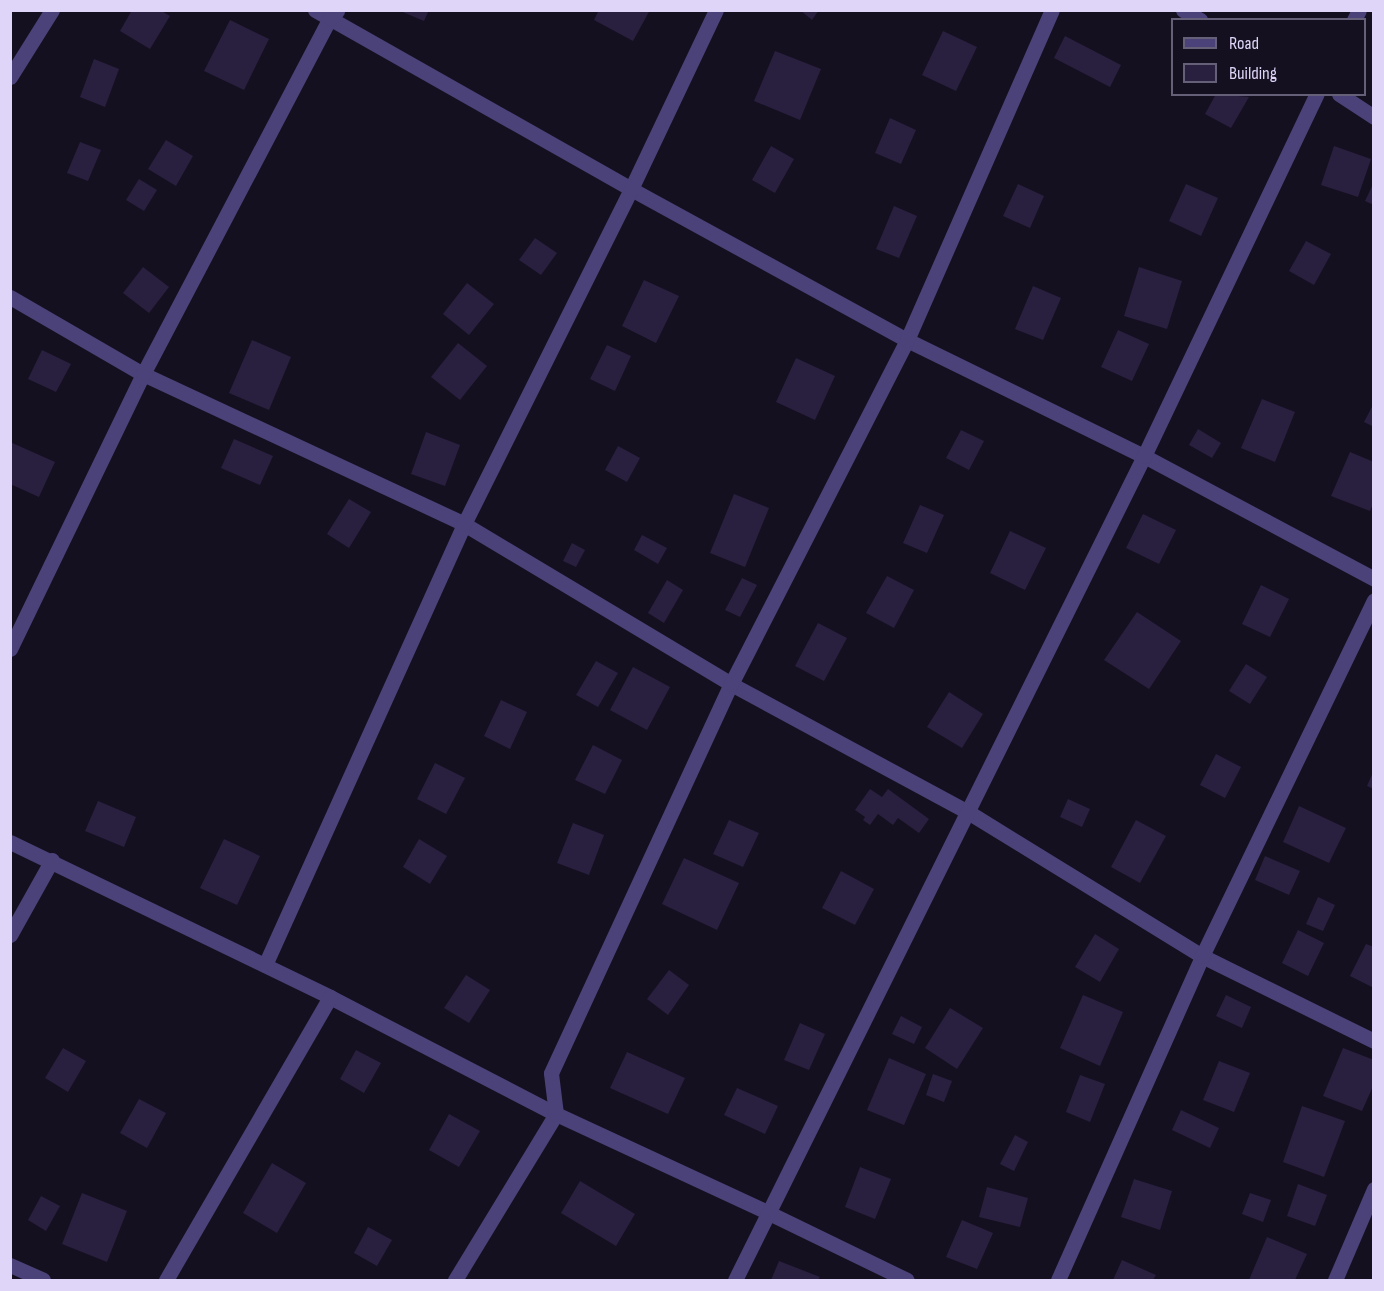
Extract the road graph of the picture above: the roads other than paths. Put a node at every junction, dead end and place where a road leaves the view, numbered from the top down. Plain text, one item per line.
1 (52, 10) edge
2 (315, 10) edge
3 (716, 10) edge
4 (1052, 10) edge
5 (1183, 10) edge
6 (334, 14) edge
7 (1197, 18) edge
8 (10, 77) edge
9 (1316, 96) edge
10 (1342, 96) edge
11 (1374, 117) edge
12 (631, 189) junction
13 (10, 297) edge
14 (907, 340) junction
15 (143, 374) junction
16 (1144, 456) junction
17 (464, 524) junction
18 (1374, 579) edge
19 (1374, 600) edge
20 (10, 649) edge
21 (731, 684) junction
22 (968, 812) junction
23 (10, 842) edge
24 (52, 860) junction
25 (10, 935) edge
26 (1202, 956) junction
27 (265, 965) junction
28 (330, 997) junction
29 (1374, 1041) edge
30 (556, 1114) junction
31 (1374, 1189) edge
32 (769, 1213) junction
33 (10, 1265) edge
34 (43, 1281) edge
35 (166, 1281) edge
36 (455, 1281) edge
37 (735, 1281) edge
38 (907, 1281) edge
39 (1058, 1281) edge
40 (1335, 1281) edge

1 - 8 street
2 - 6 street
3 - 12 street
4 - 14 street
5 - 7 street
6 - 12 street
6 - 15 street
9 - 16 street
10 - 11 street
12 - 14 street
12 - 17 street
13 - 15 street
14 - 16 street
14 - 21 street
15 - 17 street
15 - 20 street
16 - 18 street
16 - 22 street
17 - 21 street
17 - 27 street
19 - 26 street
21 - 22 street
21 - 30 street
22 - 26 street
22 - 32 street
23 - 24 street
24 - 25 street
24 - 27 street
26 - 29 street
26 - 39 street
27 - 28 street
28 - 30 street
28 - 35 street
30 - 32 street
30 - 36 street
31 - 40 street
32 - 37 street
32 - 38 street
33 - 34 street

